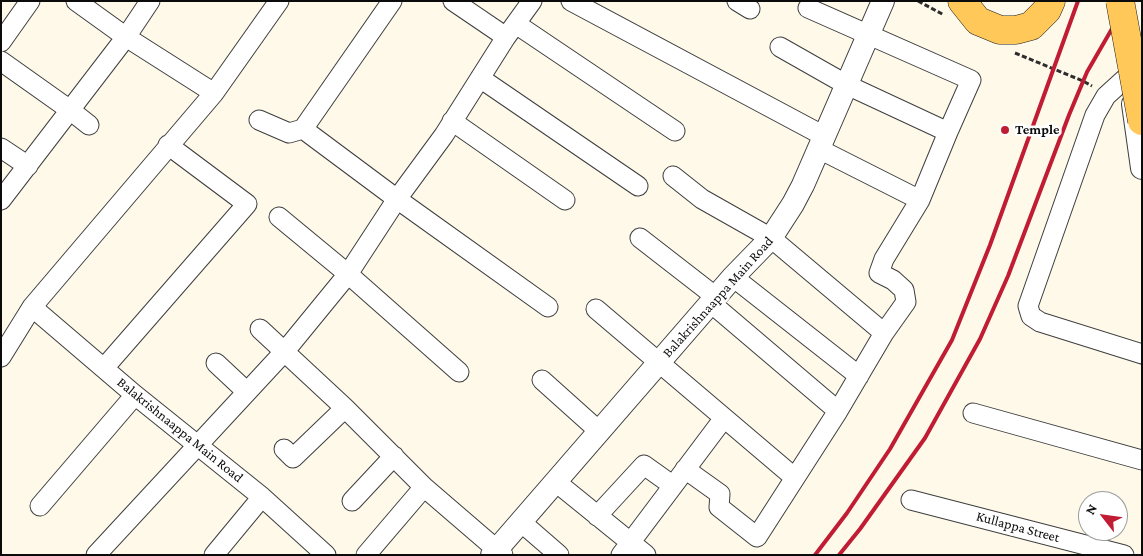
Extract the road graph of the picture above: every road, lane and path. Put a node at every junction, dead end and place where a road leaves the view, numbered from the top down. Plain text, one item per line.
1 (30, 1) edge
2 (76, 1) edge
3 (150, 1) edge
4 (280, 1) edge
5 (392, 1) edge
6 (453, 1) edge
7 (532, 1) edge
8 (571, 1) edge
9 (883, 1) edge
10 (962, 1) edge
11 (1051, 1) edge
12 (1120, 1) edge
13 (1129, 1) edge
14 (808, 8) dead end
15 (511, 31) junction
16 (1138, 33) edge
17 (868, 34) junction
18 (126, 37) junction
19 (1, 42) edge
20 (780, 47) dead end
21 (1, 61) edge
22 (1137, 72) edge
23 (480, 78) junction
24 (846, 84) junction
25 (214, 93) junction
26 (70, 110) junction
27 (259, 120) dead end
28 (1142, 121) edge
29 (452, 122) junction
30 (89, 124) dead end
31 (303, 129) junction
32 (675, 131) dead end
33 (948, 132) junction
34 (821, 143) junction
35 (168, 145) junction
36 (1, 148) edge
37 (28, 166) junction
38 (1142, 168) edge
39 (673, 176) dead end
40 (638, 186) dead end
41 (397, 199) junction
42 (1, 200) edge
43 (565, 200) dead end
44 (920, 200) junction
45 (279, 217) dead end
46 (640, 238) dead end
47 (771, 238) junction
48 (348, 274) junction
49 (734, 277) junction
50 (714, 300) junction
51 (32, 307) junction
52 (548, 307) dead end
53 (596, 309) dead end
54 (9, 328) edge
55 (260, 329) dead end
56 (884, 333) junction
57 (285, 351) junction
58 (1142, 354) edge
59 (1, 357) edge
60 (660, 362) junction
61 (216, 363) dead end
62 (104, 368) junction
63 (459, 372) dead end
64 (860, 376) junction
65 (542, 380) dead end
66 (247, 392) junction
67 (135, 395) junction
68 (345, 408) junction
69 (838, 410) junction
70 (973, 413) dead end
71 (724, 418) junction
72 (600, 432) junction
73 (198, 446) junction
74 (284, 449) dead end
75 (394, 456) junction
76 (1142, 460) edge
77 (685, 469) junction
78 (795, 478) junction
79 (556, 482) junction
80 (672, 485) junction
81 (424, 487) junction
82 (262, 497) junction
83 (912, 500) dead end
84 (352, 501) dead end
85 (40, 506) dead end
86 (597, 516) junction
87 (521, 522) junction
88 (625, 548) edge
89 (498, 553) edge
90 (215, 554) edge
91 (96, 555) edge
92 (326, 555) edge
93 (366, 555) edge
94 (559, 555) edge
95 (646, 555) edge
96 (1124, 555) edge

1 - 19 street
2 - 18 street
3 - 18 street
4 - 25 street
5 - 31 street
6 - 15 street
7 - 15 street
8 - 34 street
9 - 17 street, Balakrishnaappa Main Road
10 - 11 main road
12 - 28 main road, bridge
13 - 16 main road
14 - 17 street
15 - 23 street
15 - 32 street
16 - 22 main road
17 - 24 street, Balakrishnaappa Main Road
17 - 33 street
18 - 25 street
18 - 26 street
20 - 24 street
21 - 26 street
22 - 38 street
22 - 58 street
23 - 29 street
23 - 40 street
24 - 33 street
24 - 34 street, Balakrishnaappa Main Road
25 - 35 street
26 - 30 street
26 - 37 street
27 - 31 street
29 - 41 street
29 - 43 street
31 - 41 street
33 - 44 street
34 - 44 street
34 - 47 street, Balakrishnaappa Main Road
35 - 51 street
35 - 62 street
36 - 37 street
37 - 42 street
39 - 47 street
41 - 48 street
41 - 52 street
44 - 56 street
45 - 48 street
46 - 50 street
47 - 49 street, Balakrishnaappa Main Road
47 - 56 street
48 - 57 street
48 - 63 street
49 - 50 street, Balakrishnaappa Main Road
49 - 64 street
50 - 60 street, Balakrishnaappa Main Road
50 - 69 street
51 - 54 street
51 - 62 street, Balakrishnaappa Main Road
53 - 60 street
54 - 59 street
55 - 57 street
56 - 64 street
57 - 66 street
57 - 68 street
60 - 71 street
60 - 72 street, Balakrishnaappa Main Road
61 - 66 street
62 - 67 street, Balakrishnaappa Main Road
64 - 69 street
65 - 72 street
66 - 73 street
67 - 73 street, Balakrishnaappa Main Road
67 - 85 street
68 - 74 street
68 - 75 street
69 - 78 street
70 - 76 street
71 - 77 street
71 - 78 street
72 - 79 street, Balakrishnaappa Main Road
73 - 82 street, Balakrishnaappa Main Road
73 - 91 street
75 - 81 street
75 - 84 street
77 - 78 street
77 - 80 street
79 - 86 street
79 - 87 street, Balakrishnaappa Main Road
80 - 86 street
80 - 88 street
81 - 89 street
81 - 93 street
82 - 90 street
82 - 92 street, Balakrishnaappa Main Road
83 - 96 street, Kullappa Street
86 - 88 street
87 - 89 street, Balakrishnaappa Main Road
87 - 94 street
88 - 95 street

